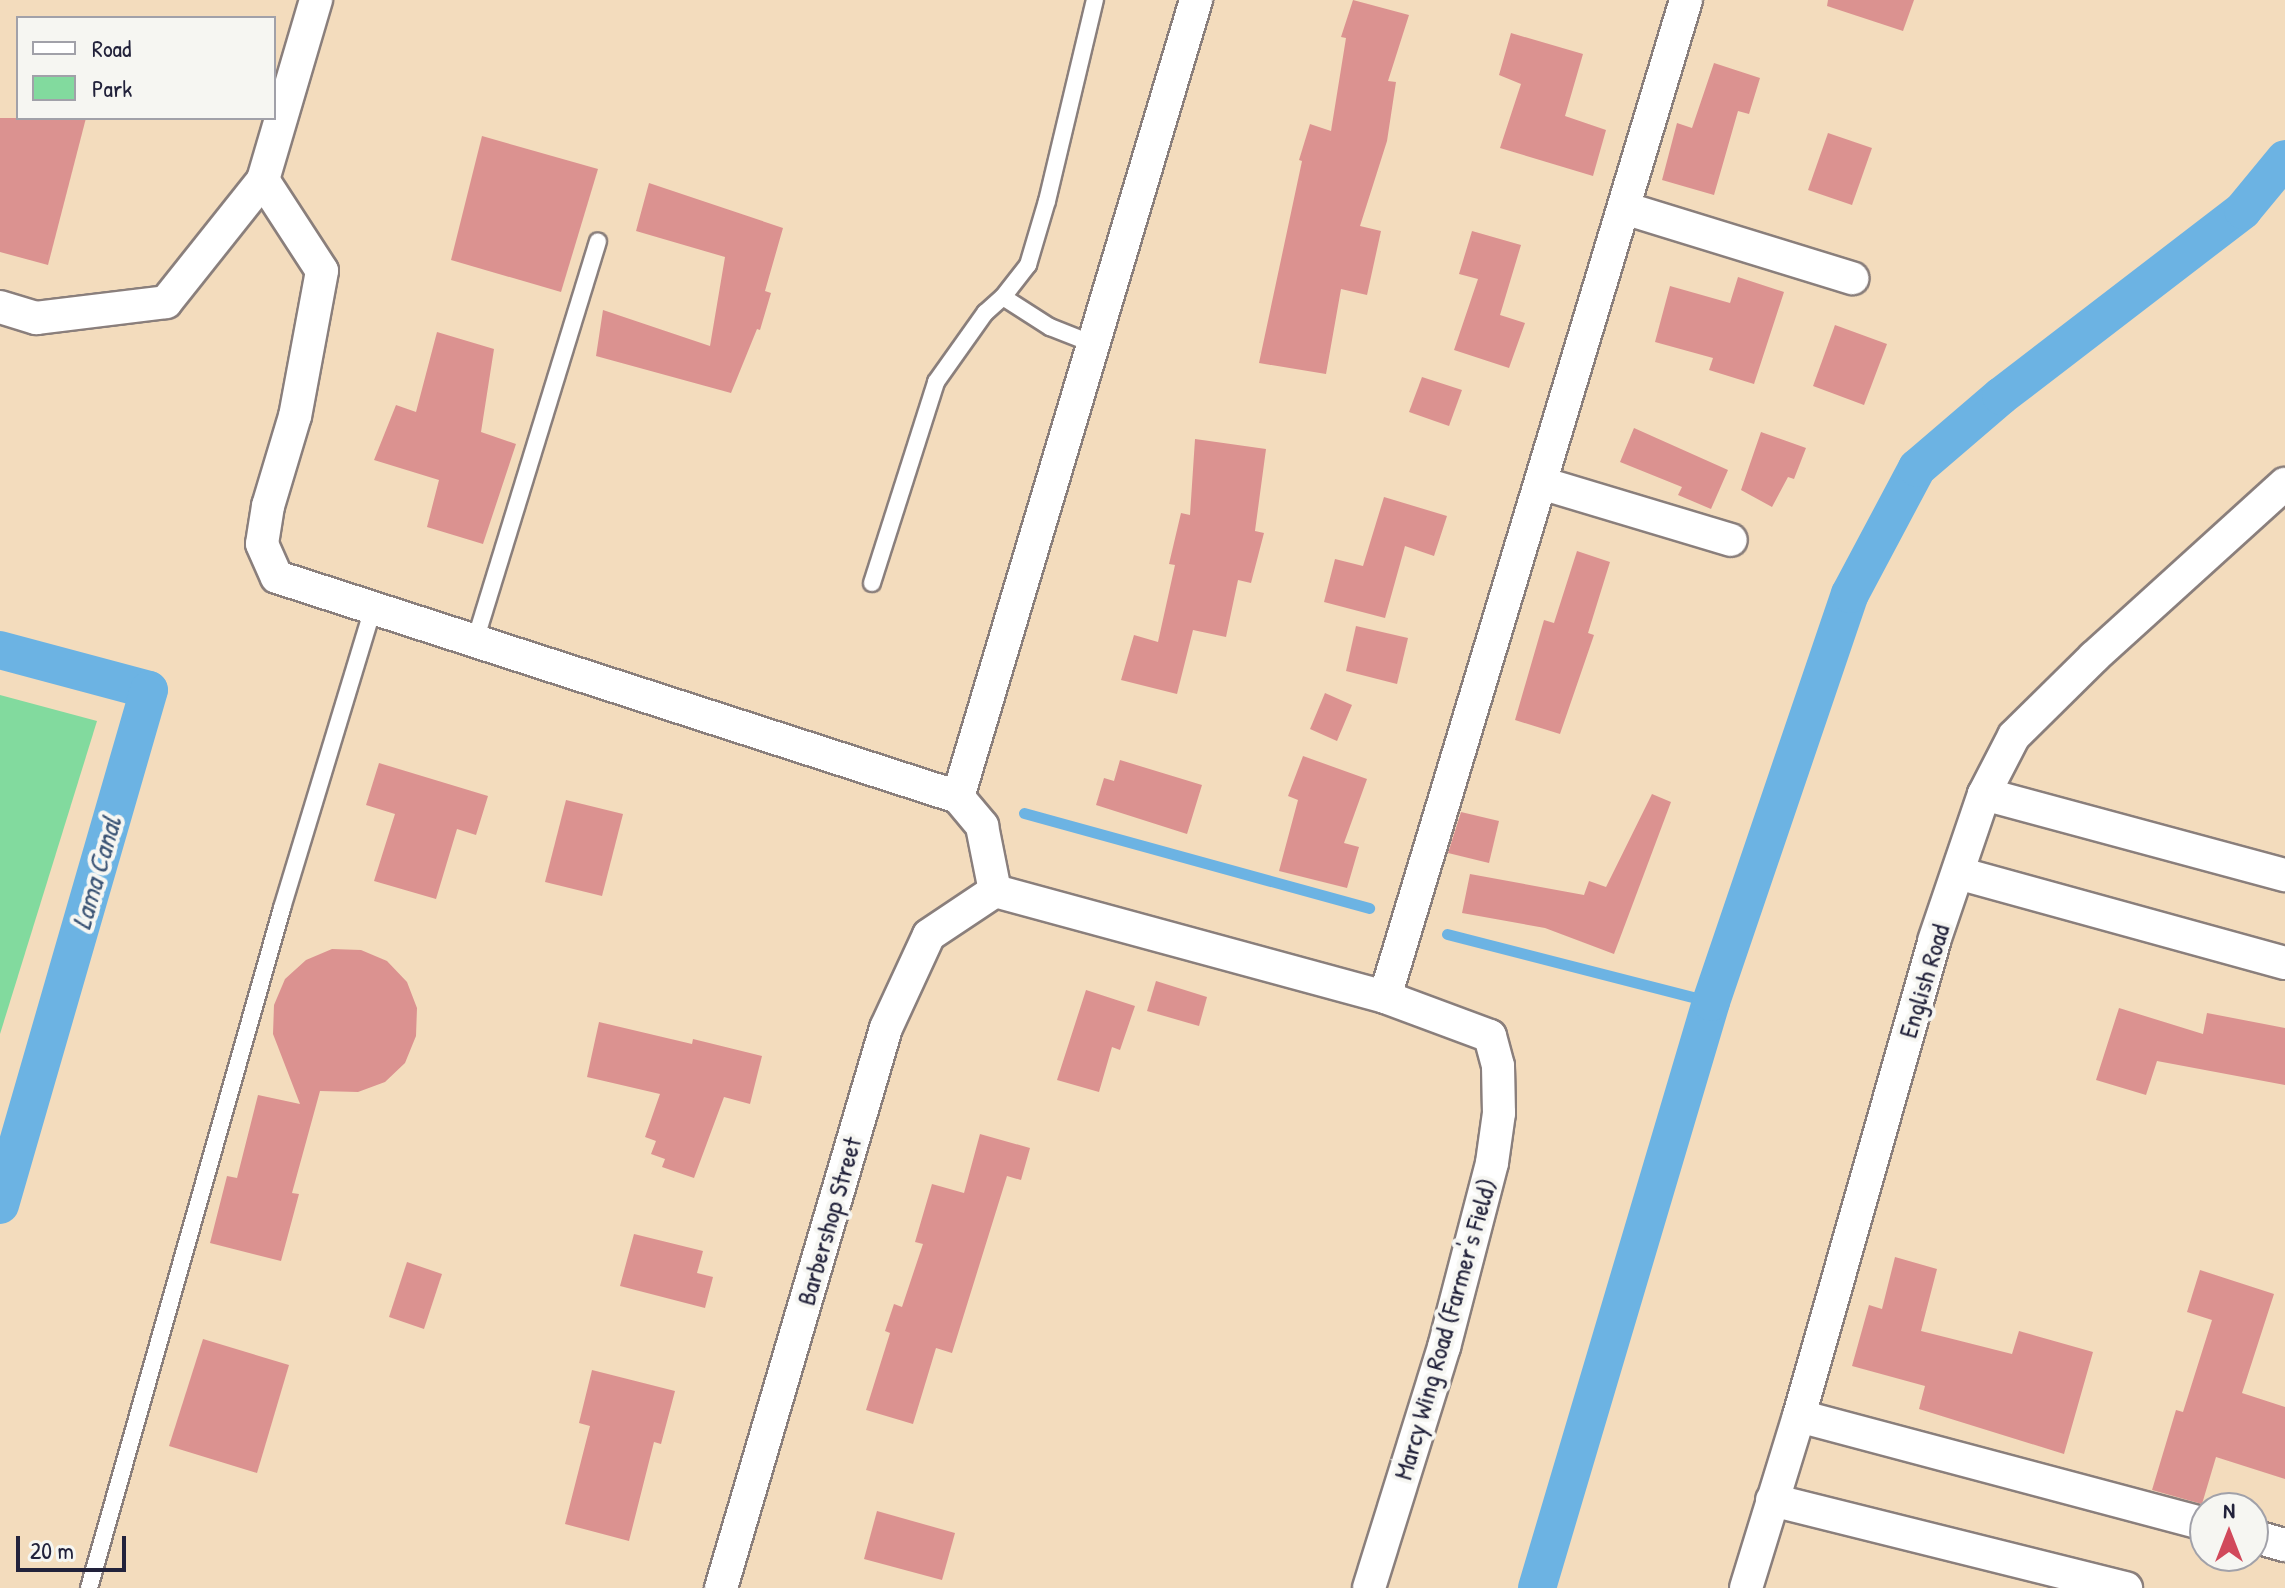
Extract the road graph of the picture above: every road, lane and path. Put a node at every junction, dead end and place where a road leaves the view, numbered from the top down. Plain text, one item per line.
1 (316, 0) edge
2 (1095, 0) edge
3 (1196, 0) edge
4 (1686, 0) edge
5 (263, 180) junction
6 (1624, 208) junction
7 (598, 242) dead end
8 (1852, 278) dead end
9 (1003, 297) junction
10 (0, 307) edge
11 (1093, 344) junction
12 (1541, 483) junction
13 (2285, 484) edge
14 (1731, 540) dead end
15 (872, 583) dead end
16 (373, 608) junction
17 (475, 641) junction
18 (1984, 794) junction
19 (958, 797) junction
20 (1958, 873) junction
21 (2285, 875) edge
22 (995, 891) junction
23 (2285, 963) edge
24 (1385, 997) junction
25 (1799, 1416) junction
26 (1772, 1500) junction
27 (2189, 1520) edge
28 (89, 1588) edge
29 (721, 1588) edge
30 (1369, 1588) edge
31 (1746, 1588) edge
32 (2126, 1588) edge

1 - 5 street
2 - 9 lane
3 - 11 street
4 - 6 street
5 - 10 street
5 - 16 street
6 - 8 street
6 - 12 street
7 - 17 lane
9 - 11 lane
9 - 15 lane
11 - 19 street
12 - 14 street
12 - 24 street
13 - 18 street, English Road
16 - 17 street
16 - 28 lane
17 - 19 street
18 - 20 street, English Road
18 - 21 street
19 - 22 street
20 - 23 street
20 - 25 street, English Road
22 - 24 street
22 - 29 street, Barbershop Street
24 - 30 street, Marcy Wing Road (Farmer's Field)
25 - 26 street, English Road
25 - 27 street
26 - 31 street, English Road
26 - 32 street

